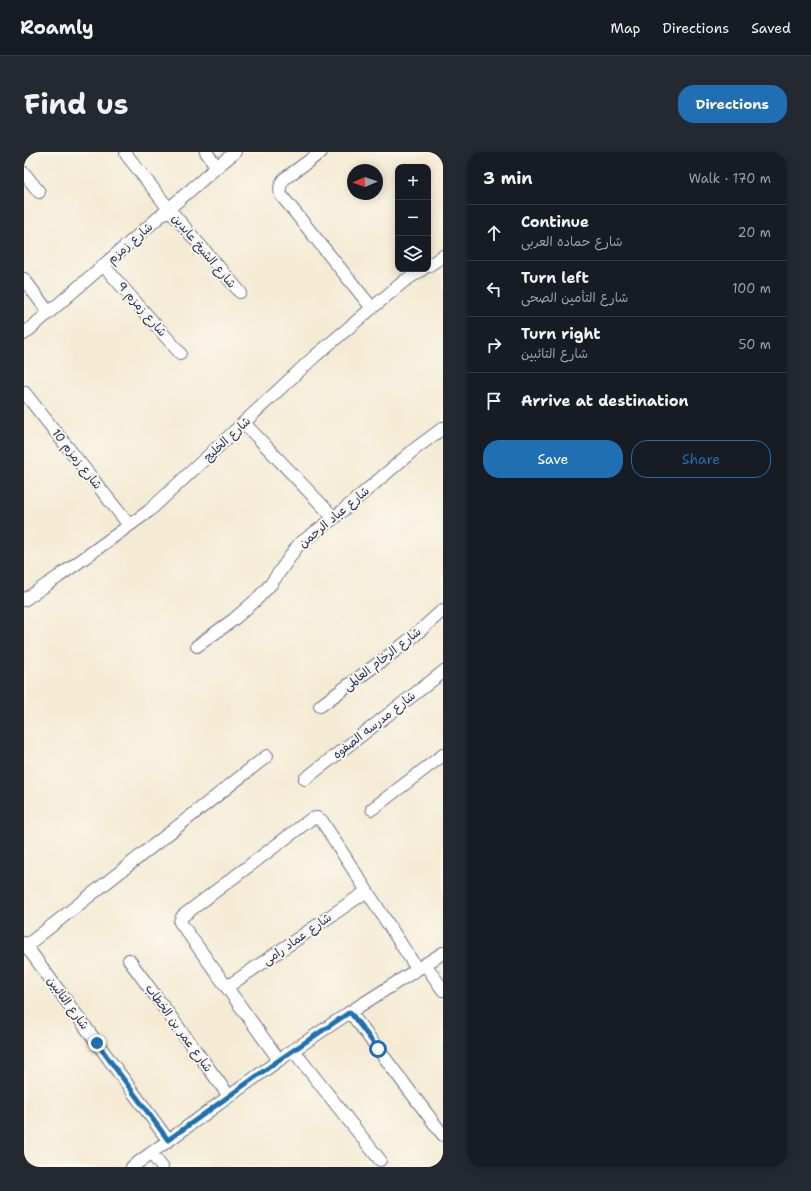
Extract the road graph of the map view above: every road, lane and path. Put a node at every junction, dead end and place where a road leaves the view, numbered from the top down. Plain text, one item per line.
1 (206, 152) edge
2 (235, 152) edge
3 (321, 152) edge
4 (126, 154) dead end
5 (217, 166) junction
6 (24, 173) edge
7 (38, 192) dead end
8 (169, 209) junction
9 (443, 256) edge
10 (431, 264) edge
11 (104, 266) junction
12 (418, 272) edge
13 (24, 279) edge
14 (240, 292) dead end
15 (372, 308) junction
16 (49, 312) junction
17 (24, 334) edge
18 (180, 353) dead end
19 (24, 392) edge
20 (244, 423) junction
21 (443, 428) edge
22 (334, 518) junction
23 (130, 525) junction
24 (24, 600) edge
25 (443, 610) edge
26 (197, 646) dead end
27 (443, 672) edge
28 (320, 706) dead end
29 (443, 755) edge
30 (267, 756) dead end
31 (305, 779) dead end
32 (372, 809) dead end
33 (367, 891) junction
34 (25, 944) edge
35 (443, 953) edge
36 (129, 960) dead end
37 (421, 967) junction
38 (227, 987) junction
39 (443, 990) edge
40 (350, 1012) junction
41 (294, 1050) junction
42 (279, 1060) junction
43 (229, 1096) junction
44 (443, 1135) edge
45 (168, 1140) junction
46 (151, 1153) junction
47 (380, 1160) dead end
48 (132, 1167) edge
49 (162, 1167) edge

1 - 5 street
2 - 5 street, شارع زمزم
3 - 15 street
4 - 8 street, شارع الشيخ عابدين
5 - 8 street, شارع زمزم
6 - 7 street
8 - 11 street, شارع زمزم
8 - 14 street, شارع الشيخ عابدين
9 - 10 street
11 - 16 street, شارع زمزم
11 - 18 street, شارع زمزم 9
12 - 15 street, شارع الخليج
13 - 16 street
15 - 20 street, شارع الخليج
16 - 17 street, شارع زمزم
19 - 23 street, شارع زمزم 10
20 - 22 street
20 - 23 street, شارع الخليج
21 - 22 street, شارع عباد الرحمن
22 - 26 street, شارع عباد الرحمن
23 - 24 street, شارع الخليج
25 - 28 street, شارع الرخام العالمى
27 - 31 street, شارع مدرسه الصفوه
29 - 32 street
30 - 34 street
33 - 37 street
33 - 38 street, شارع عماد رامى
33 - 38 street
34 - 45 street, شارع التائبين
35 - 37 street
36 - 43 street, شارع عمر بن الخطاب
37 - 39 street
37 - 40 street
38 - 42 street
40 - 41 street
40 - 44 street
41 - 42 street
41 - 47 street
42 - 43 street
43 - 45 street
45 - 46 street
46 - 48 street
46 - 49 street

